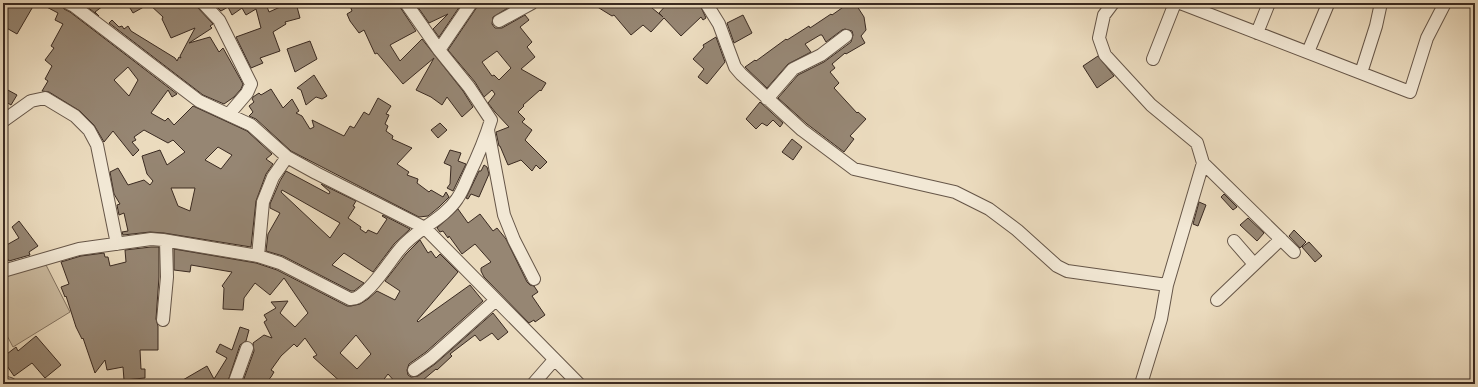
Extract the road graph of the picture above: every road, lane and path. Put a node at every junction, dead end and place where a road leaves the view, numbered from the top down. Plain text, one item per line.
1 (68, 3) edge
2 (203, 3) edge
3 (406, 3) edge
4 (471, 3) edge
5 (532, 3) edge
6 (1113, 3) edge
7 (1175, 3) edge
8 (1180, 3) edge
9 (1269, 3) edge
10 (1381, 3) edge
11 (1445, 3) edge
12 (710, 4) edge
13 (1328, 4) edge
14 (1207, 8) edge
15 (499, 21) dead end
16 (1257, 33) junction
17 (846, 36) dead end
18 (439, 50) junction
19 (1308, 52) junction
20 (1152, 59) dead end
21 (1361, 73) junction
22 (767, 99) junction
23 (229, 114) junction
24 (3, 121) edge
25 (488, 130) junction
26 (287, 158) junction
27 (1203, 163) junction
28 (426, 228) junction
29 (1281, 239) junction
30 (166, 240) junction
31 (1234, 241) dead end
32 (117, 244) junction
33 (1294, 252) dead end
34 (258, 256) junction
35 (1254, 264) junction
36 (3, 271) edge
37 (534, 279) dead end
38 (1167, 285) junction
39 (496, 300) junction
40 (1217, 300) dead end
41 (163, 320) dead end
42 (247, 348) dead end
43 (554, 360) junction
44 (414, 370) dead end
45 (3, 382) edge
46 (10, 384) edge
47 (234, 384) edge
48 (533, 384) edge
49 (579, 384) edge
50 (1141, 384) edge

1 - 23 street
2 - 23 street
3 - 18 street
4 - 18 street
5 - 15 street
6 - 27 street
7 - 20 street
8 - 14 street
9 - 16 street
10 - 21 street
11 - 21 street
12 - 22 street
13 - 19 street
14 - 16 street
16 - 19 street
17 - 22 street
18 - 25 street
19 - 21 street
22 - 38 street
23 - 26 street
24 - 32 street
25 - 28 street
25 - 37 street
26 - 28 street
26 - 34 street
27 - 29 street
27 - 38 street
28 - 34 street
28 - 39 street
29 - 33 street
29 - 35 street
30 - 32 street
30 - 34 street
30 - 41 street
31 - 35 street
32 - 36 street
35 - 40 street
38 - 50 street
39 - 43 street
39 - 44 street
42 - 47 street
43 - 48 street
43 - 49 street
45 - 46 street

